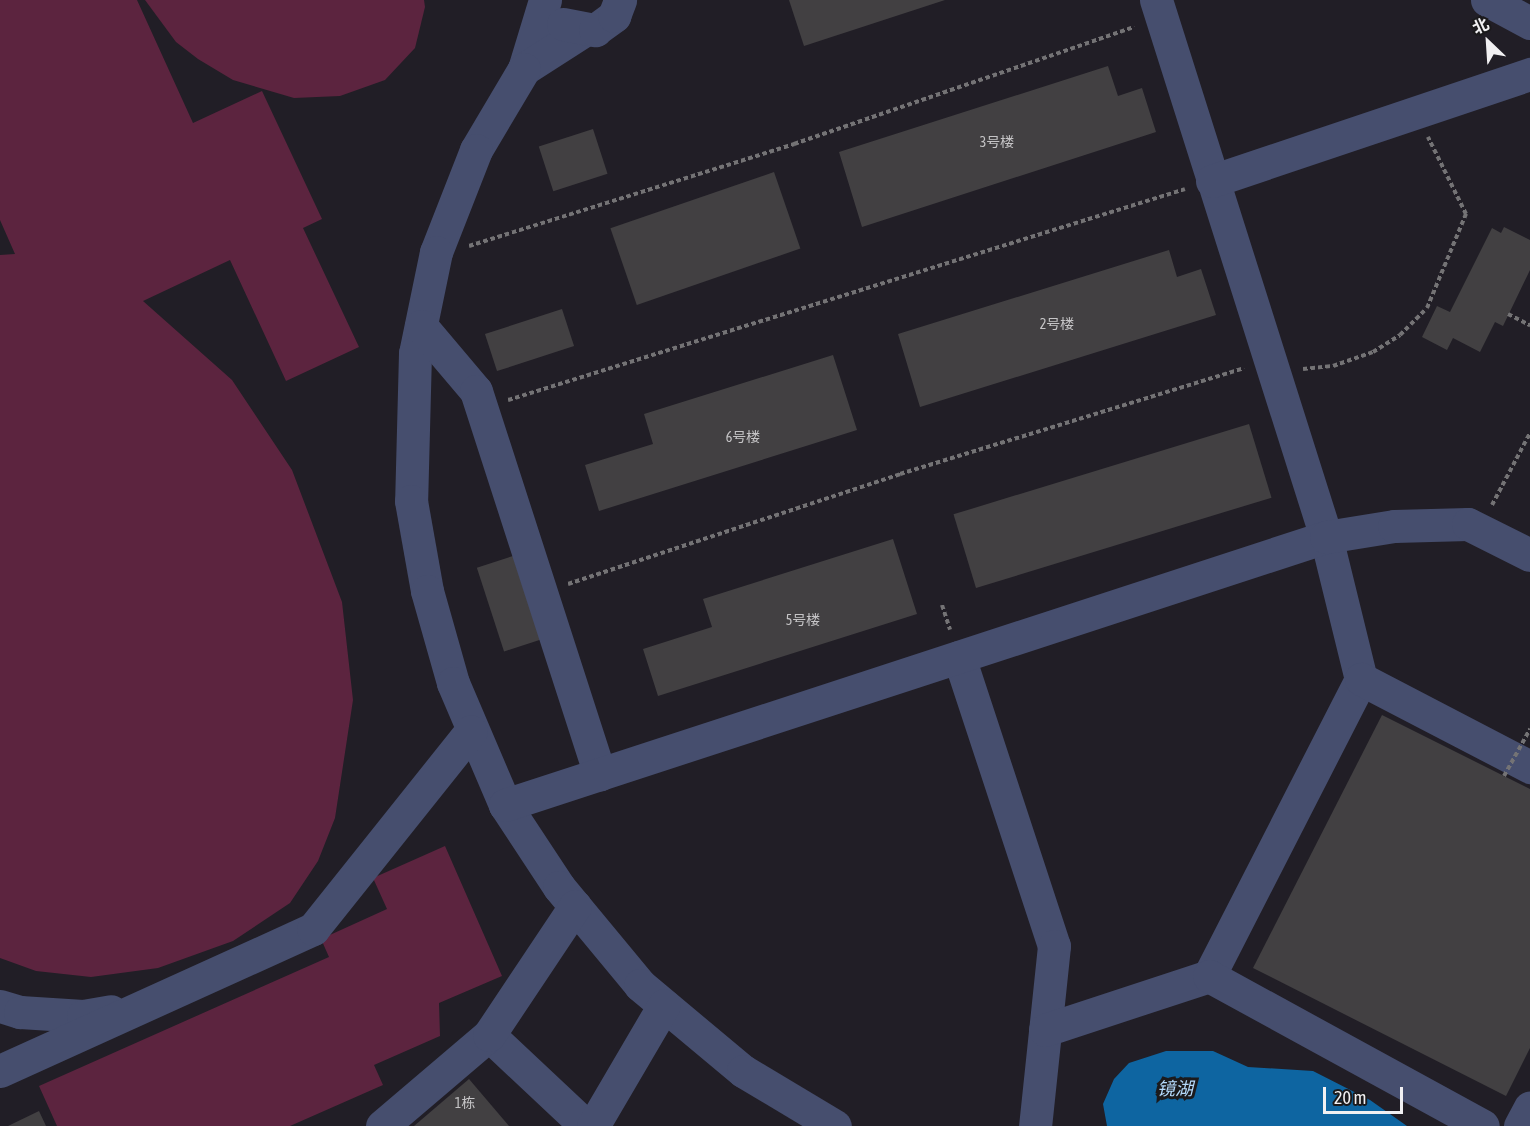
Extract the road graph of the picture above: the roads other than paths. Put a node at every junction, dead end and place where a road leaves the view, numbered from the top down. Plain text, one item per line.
1 (546, 0) edge
2 (620, 0) edge
3 (1487, 0) edge
4 (1159, 9) edge
5 (1530, 23) edge
6 (583, 31) junction
7 (524, 69) junction
8 (1530, 74) edge
9 (1212, 181) junction
10 (421, 326) junction
11 (1326, 537) junction
12 (1530, 555) edge
13 (959, 657) junction
14 (1361, 679) junction
15 (471, 731) junction
16 (1517, 771) edge
17 (600, 774) junction
18 (505, 805) junction
19 (574, 906) junction
20 (1209, 975) junction
21 (144, 1005) junction
22 (664, 1005) junction
23 (0, 1006) edge
24 (1045, 1030) junction
25 (489, 1035) junction
26 (0, 1071) edge
27 (1530, 1107) edge
28 (382, 1126) edge
29 (586, 1126) edge
30 (593, 1126) edge
31 (835, 1126) edge
32 (1035, 1126) edge
33 (1483, 1126) edge
34 (1520, 1126) edge

1 - 6 street
1 - 7 street
2 - 6 street
3 - 5 street
4 - 9 street
6 - 7 street
7 - 10 street
8 - 9 street
9 - 11 street
10 - 15 street
10 - 17 street
11 - 12 street
11 - 13 street
11 - 14 street
13 - 17 street
13 - 24 street
14 - 16 street
14 - 20 street
15 - 18 street
15 - 21 street
17 - 18 street
18 - 19 street
19 - 22 street
19 - 25 street
20 - 24 street
20 - 33 street
21 - 23 street
21 - 26 street
22 - 30 street
22 - 31 street
24 - 32 street
25 - 28 street
25 - 29 street
27 - 34 street

